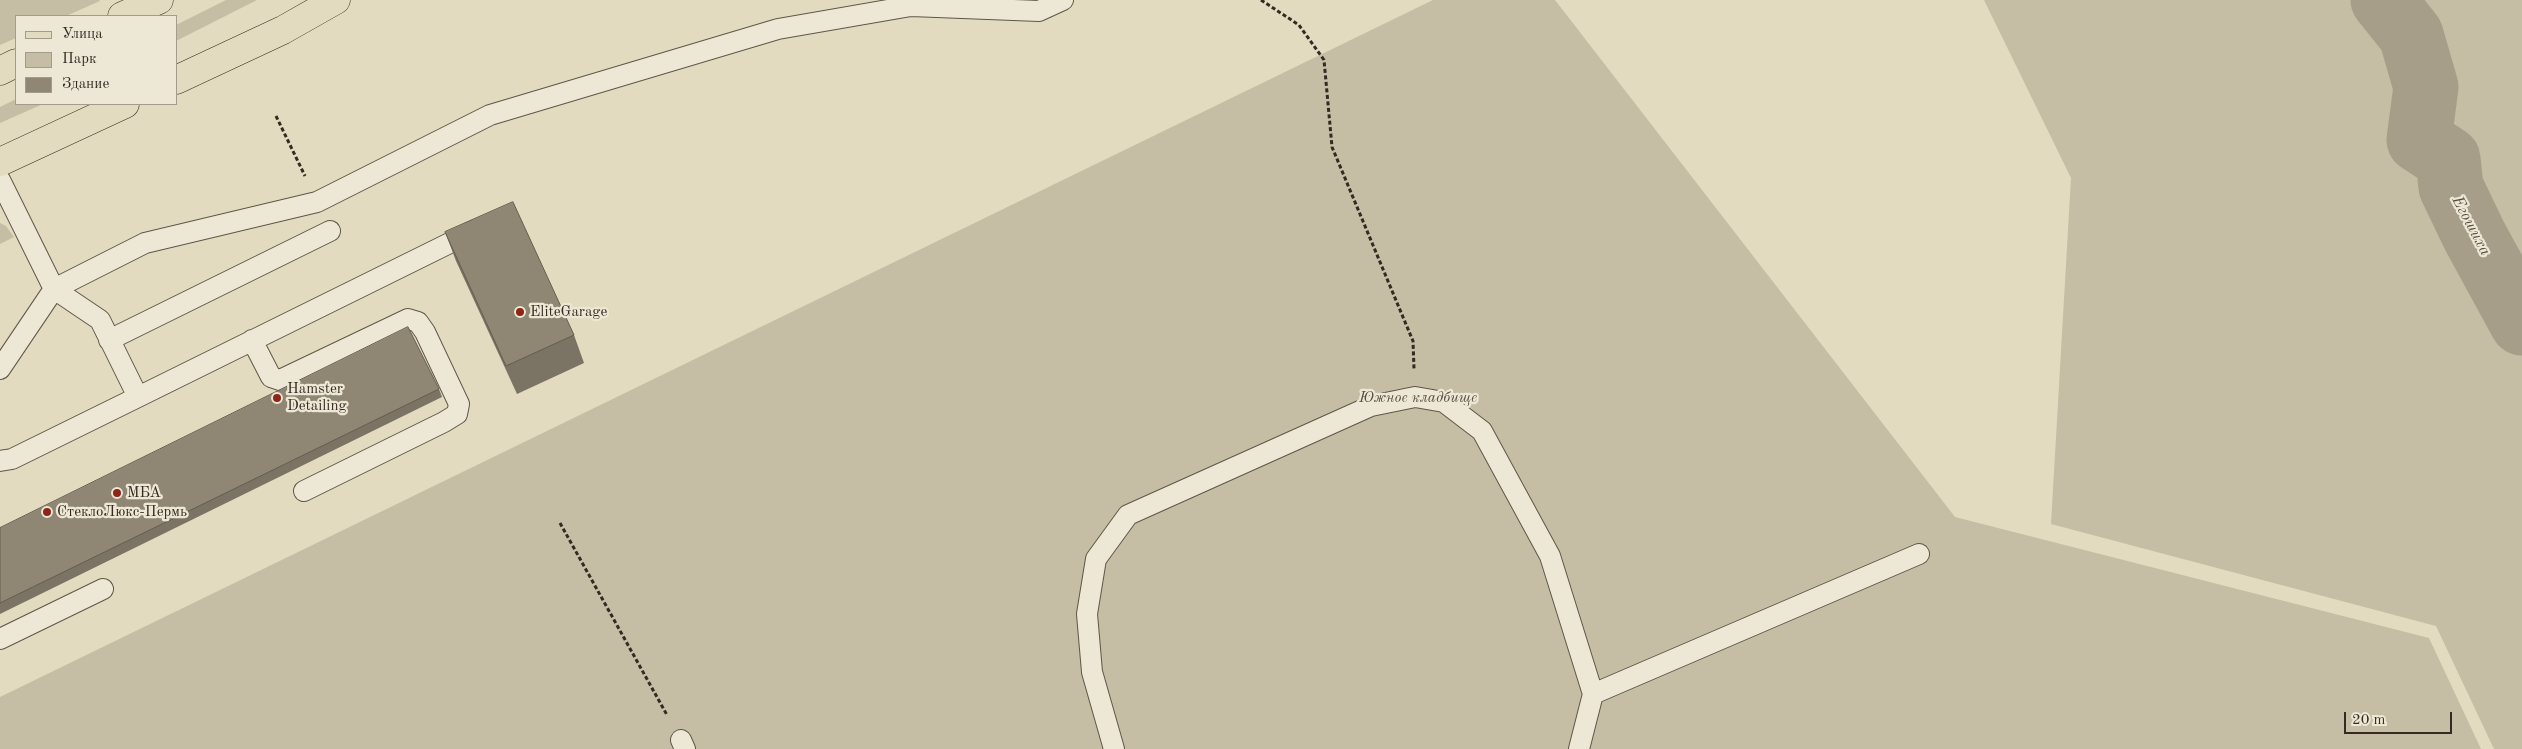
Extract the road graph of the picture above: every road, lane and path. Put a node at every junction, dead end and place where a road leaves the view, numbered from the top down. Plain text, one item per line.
1 (159, 0) edge
2 (336, 0) edge
3 (1063, 0) edge
4 (1261, 0) edge
5 (124, 15) edge
6 (15, 64) edge
7 (0, 71) edge
8 (178, 79) edge
9 (123, 105) edge
10 (276, 116) dead end
11 (284, 133) dead end
12 (0, 162) edge
13 (0, 180) edge
14 (492, 223) edge
15 (330, 231) dead end
16 (54, 289) junction
17 (109, 340) junction
18 (252, 340) junction
19 (0, 369) edge
20 (138, 397) junction
21 (1415, 397) junction
22 (0, 462) edge
23 (304, 491) dead end
24 (560, 523) dead end
25 (1919, 554) dead end
26 (103, 589) dead end
27 (0, 639) edge
28 (1593, 694) junction
29 (683, 744) edge
30 (1114, 749) edge
31 (1578, 749) edge

1 - 5 main road
2 - 8 main road
3 - 16 lane
4 - 21 path
6 - 7 main road
9 - 12 main road
10 - 11 path
13 - 16 lane
14 - 18 lane
15 - 17 lane
16 - 17 lane
16 - 19 lane
17 - 20 lane
18 - 20 lane
18 - 23 lane
20 - 22 lane
21 - 28 lane
21 - 30 lane
24 - 29 path
25 - 28 lane
26 - 27 lane
28 - 31 lane

